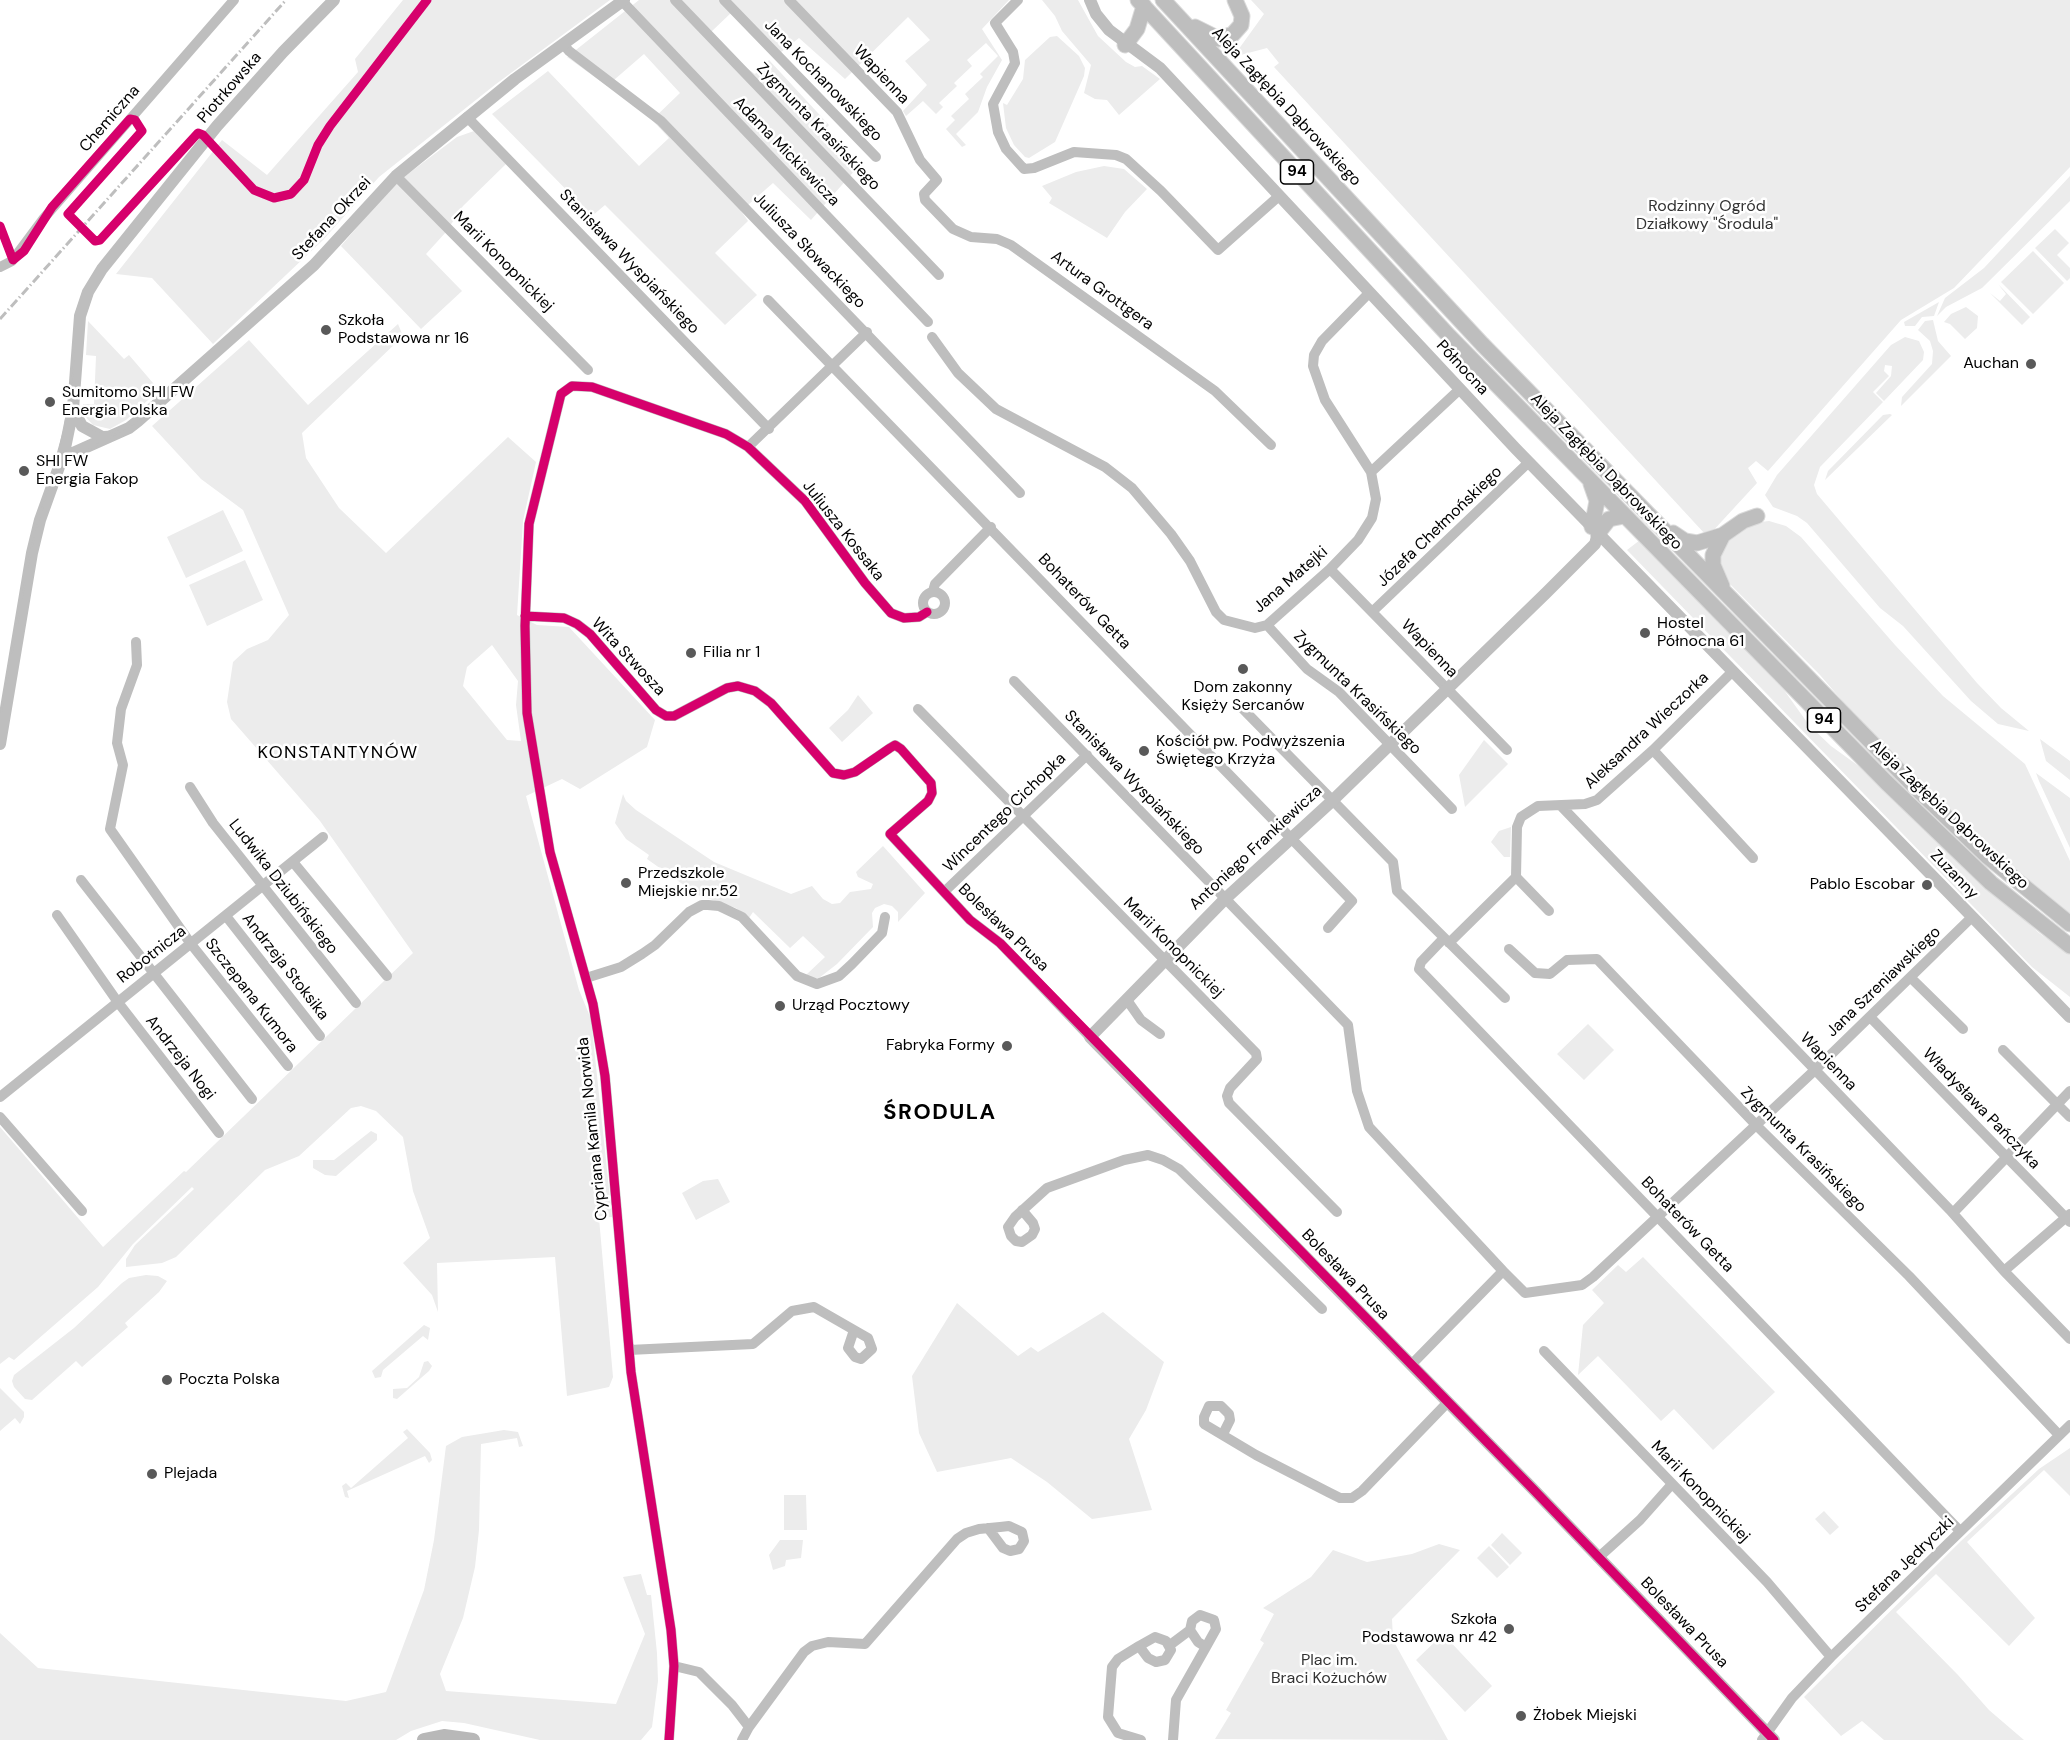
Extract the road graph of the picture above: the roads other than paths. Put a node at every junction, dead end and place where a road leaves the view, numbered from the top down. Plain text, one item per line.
1 (234, 0) edge
2 (334, 0) edge
3 (675, 0) edge
4 (724, 0) edge
5 (789, 0) edge
6 (1018, 0) edge
7 (1090, 0) edge
8 (1163, 0) edge
9 (1235, 0) edge
10 (623, 1) edge
11 (1141, 3) edge
12 (1179, 18) junction
13 (563, 44) junction
14 (1125, 45) junction
15 (467, 117) junction
16 (876, 158) dead end
17 (396, 176) junction
18 (937, 180) joint
19 (1278, 196) junction
20 (0, 267) edge
21 (939, 275) dead end
22 (1368, 294) junction
23 (768, 300) dead end
24 (928, 322) dead end
25 (867, 332) junction
26 (932, 337) dead end
27 (832, 365) junction
28 (588, 370) dead end
29 (572, 386) joint
30 (1460, 389) junction
31 (73, 409) junction
32 (769, 429) junction
33 (104, 438) junction
34 (1271, 445) dead end
35 (748, 447) junction
36 (64, 453) junction
37 (1529, 462) junction
38 (1371, 472) junction
39 (1590, 481) junction
40 (1020, 492) dead end
41 (1624, 516) junction
42 (1757, 516) dead end
43 (992, 527) junction
44 (1661, 529) junction
45 (1595, 530) junction
46 (1723, 535) junction
47 (1330, 569) junction
48 (933, 591) junction
49 (1725, 594) junction
50 (927, 612) junction
51 (1372, 612) junction
52 (525, 616) junction
53 (1267, 625) junction
54 (136, 642) dead end
55 (1733, 671) junction
56 (1014, 681) dead end
57 (1446, 688) junction
58 (918, 709) dead end
59 (1243, 709) dead end
60 (1389, 743) junction
61 (0, 744) edge
62 (1507, 750) dead end
63 (1653, 750) junction
64 (1087, 756) junction
65 (1815, 756) joint
66 (190, 787) dead end
67 (1332, 801) junction
68 (1562, 807) junction
69 (1452, 809) dead end
70 (1023, 817) junction
71 (890, 834) joint
72 (323, 837) dead end
73 (1291, 838) junction
74 (1753, 858) dead end
75 (293, 862) junction
76 (1516, 877) junction
77 (81, 880) dead end
78 (262, 886) junction
79 (944, 892) junction
80 (1225, 899) junction
81 (1549, 911) dead end
82 (57, 915) dead end
83 (226, 916) junction
84 (885, 917) dead end
85 (1972, 917) junction
86 (2070, 924) edge
87 (1328, 928) dead end
88 (1447, 941) junction
89 (191, 944) junction
90 (2070, 946) edge
91 (1509, 949) dead end
92 (1165, 961) junction
93 (154, 973) junction
94 (387, 976) dead end
95 (586, 978) junction
96 (1911, 978) junction
97 (1505, 998) dead end
98 (1127, 1000) junction
99 (117, 1002) junction
100 (356, 1003) dead end
101 (1870, 1017) junction
102 (2070, 1017) edge
103 (1963, 1029) dead end
104 (1160, 1034) dead end
105 (320, 1036) dead end
106 (1090, 1037) junction
107 (2003, 1050) dead end
108 (288, 1066) dead end
109 (1815, 1070) junction
110 (2070, 1091) edge
111 (0, 1097) edge
112 (252, 1100) dead end
113 (2057, 1104) junction
114 (0, 1117) edge
115 (2070, 1117) edge
116 (1756, 1124) junction
117 (219, 1133) dead end
118 (2006, 1157) junction
119 (1022, 1210) dead end
120 (82, 1211) dead end
121 (1337, 1212) dead end
122 (1953, 1213) junction
123 (1659, 1216) junction
124 (2068, 1218) edge
125 (1503, 1270) junction
126 (2004, 1271) junction
127 (1322, 1309) dead end
128 (855, 1330) dead end
129 (2070, 1339) edge
130 (629, 1350) junction
131 (1544, 1351) dead end
132 (1411, 1365) junction
133 (1448, 1402) junction
134 (2070, 1425) edge
135 (1223, 1434) dead end
136 (2058, 1435) junction
137 (1672, 1484) junction
138 (988, 1528) dead end
139 (1960, 1531) junction
140 (1599, 1557) junction
141 (1190, 1630) junction
142 (1170, 1645) junction
143 (1139, 1646) junction
144 (1206, 1647) junction
145 (1831, 1657) junction
146 (674, 1666) junction
147 (749, 1727) junction
148 (1768, 1737) edge
149 (442, 1738) edge
150 (424, 1740) edge
151 (473, 1740) edge
152 (669, 1740) edge
153 (742, 1740) edge
154 (1141, 1740) edge
155 (1173, 1740) edge

1 - 20 street, Chemiczna
2 - 31 street, Piotrkowska
3 - 21 street, Zygmunta Krasińskiego
4 - 16 street, Jana Kochanowskiego
5 - 18 street, Wapienna
6 - 19 street
7 - 14 street, Północna
8 - 12 main road, Aleja Zagłębia Dąbrowskiego / 94
9 - 12 main road
10 - 13 street, Stefana Okrzei
10 - 24 street, Adama Mickiewicza
11 - 14 main road
11 - 39 main road, Aleja Zagłębia Dąbrowskiego / 94
12 - 44 main road, Aleja Zagłębia Dąbrowskiego / 94
13 - 15 street, Stefana Okrzei
13 - 25 street, Juliusza Słowackiego
14 - 19 street, Północna
15 - 17 street, Stefana Okrzei
15 - 32 street, Stanisława Wyspiańskiego
17 - 28 street, Marii Konopnickiej
17 - 33 street, Stefana Okrzei
18 - 34 street, Artura Grottgera
19 - 22 street, Północna
22 - 30 street, Północna
22 - 38 street, Jana Matejki
23 - 27 street, Bohaterów Getta
25 - 27 street
25 - 40 street, Juliusza Słowackiego
26 - 53 street, Jana Matejki
27 - 32 street
27 - 43 street, Bohaterów Getta
29 - 35 street, Juliusza Kossaka
29 - 52 street, Cypriana Kamila Norwida
30 - 37 street, Północna
30 - 38 street
31 - 33 street
31 - 36 street, Piotrkowska
32 - 35 street
33 - 36 street, Stefana Okrzei
35 - 50 street, Juliusza Kossaka
36 - 61 street, Piotrkowska
37 - 45 street, Północna
37 - 51 street, Józefa Chełmońskiego
38 - 47 street, Jana Matejki
39 - 41 main road, Aleja Zagłębia Dąbrowskiego / 94
39 - 45 main road
41 - 45 main road
41 - 90 main road, Aleja Zagłębia Dąbrowskiego / 94
42 - 46 main road
43 - 48 street
43 - 73 street, Bohaterów Getta
44 - 46 main road
44 - 49 main road, Aleja Zagłębia Dąbrowskiego / 94
45 - 55 street, Północna
45 - 57 street, Antoniego Frankiewicza
46 - 49 main road
47 - 51 street, Wapienna
47 - 53 street, Jana Matejki
48 - 50 street
48 - 50 street
49 - 86 main road, Aleja Zagłębia Dąbrowskiego / 94
51 - 57 street, Wapienna
52 - 71 street, Wita Stwosza
52 - 95 street, Cypriana Kamila Norwida
53 - 60 street, Zygmunta Krasińskiego
54 - 89 street, Szczepana Kumora
55 - 63 street, Aleksandra Wieczorka
55 - 65 street, Północna
56 - 64 street, Stanisława Wyspiańskiego
57 - 60 street, Antoniego Frankiewicza
57 - 62 street, Wapienna
58 - 70 street, Marii Konopnickiej
59 - 67 street
60 - 67 street, Antoniego Frankiewicza
60 - 69 street, Zygmunta Krasińskiego
63 - 68 street, Aleksandra Wieczorka
63 - 74 street
64 - 70 street, Wincentego Cichopka
64 - 80 street, Stanisława Wyspiańskiego
65 - 85 street, Zuzanny
66 - 78 street, Ludwika Dziubińskiego
67 - 73 street, Antoniego Frankiewicza
67 - 88 street
68 - 76 street, Aleksandra Wieczorka
68 - 109 street, Wapienna
70 - 79 street, Wincentego Cichopka
70 - 92 street, Marii Konopnickiej
71 - 79 street, Bolesława Prusa
72 - 75 street, Robotnicza
73 - 80 street, Antoniego Frankiewicza
73 - 87 street, Bohaterów Getta
75 - 78 street, Robotnicza
75 - 94 street
76 - 81 street
76 - 88 street
77 - 93 street
78 - 83 street, Robotnicza
78 - 100 street, Ludwika Dziubińskiego
79 - 106 street, Bolesława Prusa
80 - 92 street, Antoniego Frankiewicza
80 - 125 street, Stanisława Wyspiańskiego
82 - 99 street, Andrzeja Nogi
83 - 89 street, Robotnicza
83 - 105 street, Andrzeja Stoksika
84 - 95 street
85 - 96 street, Jana Szreniawskiego
85 - 102 street, Zuzanny
88 - 97 street
88 - 123 street, Bohaterów Getta
89 - 93 street, Robotnicza
89 - 108 street, Szczepana Kumora
91 - 116 street, Zygmunta Krasińskiego
92 - 98 street, Antoniego Frankiewicza
92 - 121 street, Marii Konopnickiej
93 - 99 street, Robotnicza
93 - 112 street
95 - 130 street, Cypriana Kamila Norwida
96 - 101 street, Jana Szreniawskiego
96 - 103 street
98 - 104 street
98 - 106 street, Antoniego Frankiewicza
99 - 111 street, Robotnicza
99 - 117 street, Andrzeja Nogi
101 - 109 street, Jana Szreniawskiego
101 - 118 street, Władysława Pańczyka
106 - 132 street, Bolesława Prusa
107 - 113 street
109 - 116 street, Jana Szreniawskiego
109 - 122 street, Wapienna
110 - 113 street
113 - 115 street
113 - 118 street
114 - 120 street
116 - 123 street, Jana Szreniawskiego
116 - 136 street, Zygmunta Krasińskiego
118 - 122 street
118 - 124 street, Władysława Pańczyka
119 - 127 street
122 - 126 street, Wapienna
123 - 125 street, Stanisława Wyspiańskiego
123 - 139 street, Bohaterów Getta
124 - 126 street
125 - 132 street
126 - 129 street, Wapienna
128 - 130 street
130 - 146 street, Cypriana Kamila Norwida
131 - 137 street, Marii Konopnickiej
132 - 133 street, Bolesława Prusa
133 - 135 street
133 - 140 street, Bolesława Prusa
134 - 136 street, Stefana Jędryczki
136 - 139 street, Stefana Jędryczki
137 - 140 street
137 - 145 street, Marii Konopnickiej
138 - 147 street
139 - 145 street, Stefana Jędryczki
140 - 148 street, Bolesława Prusa
141 - 142 street
141 - 144 street
141 - 144 street
142 - 143 street
142 - 143 street
143 - 154 street
144 - 155 street
145 - 148 street, Stefana Jędryczki
146 - 147 street
146 - 152 street, Cypriana Kamila Norwida
147 - 153 street
149 - 150 main road
149 - 151 main road

